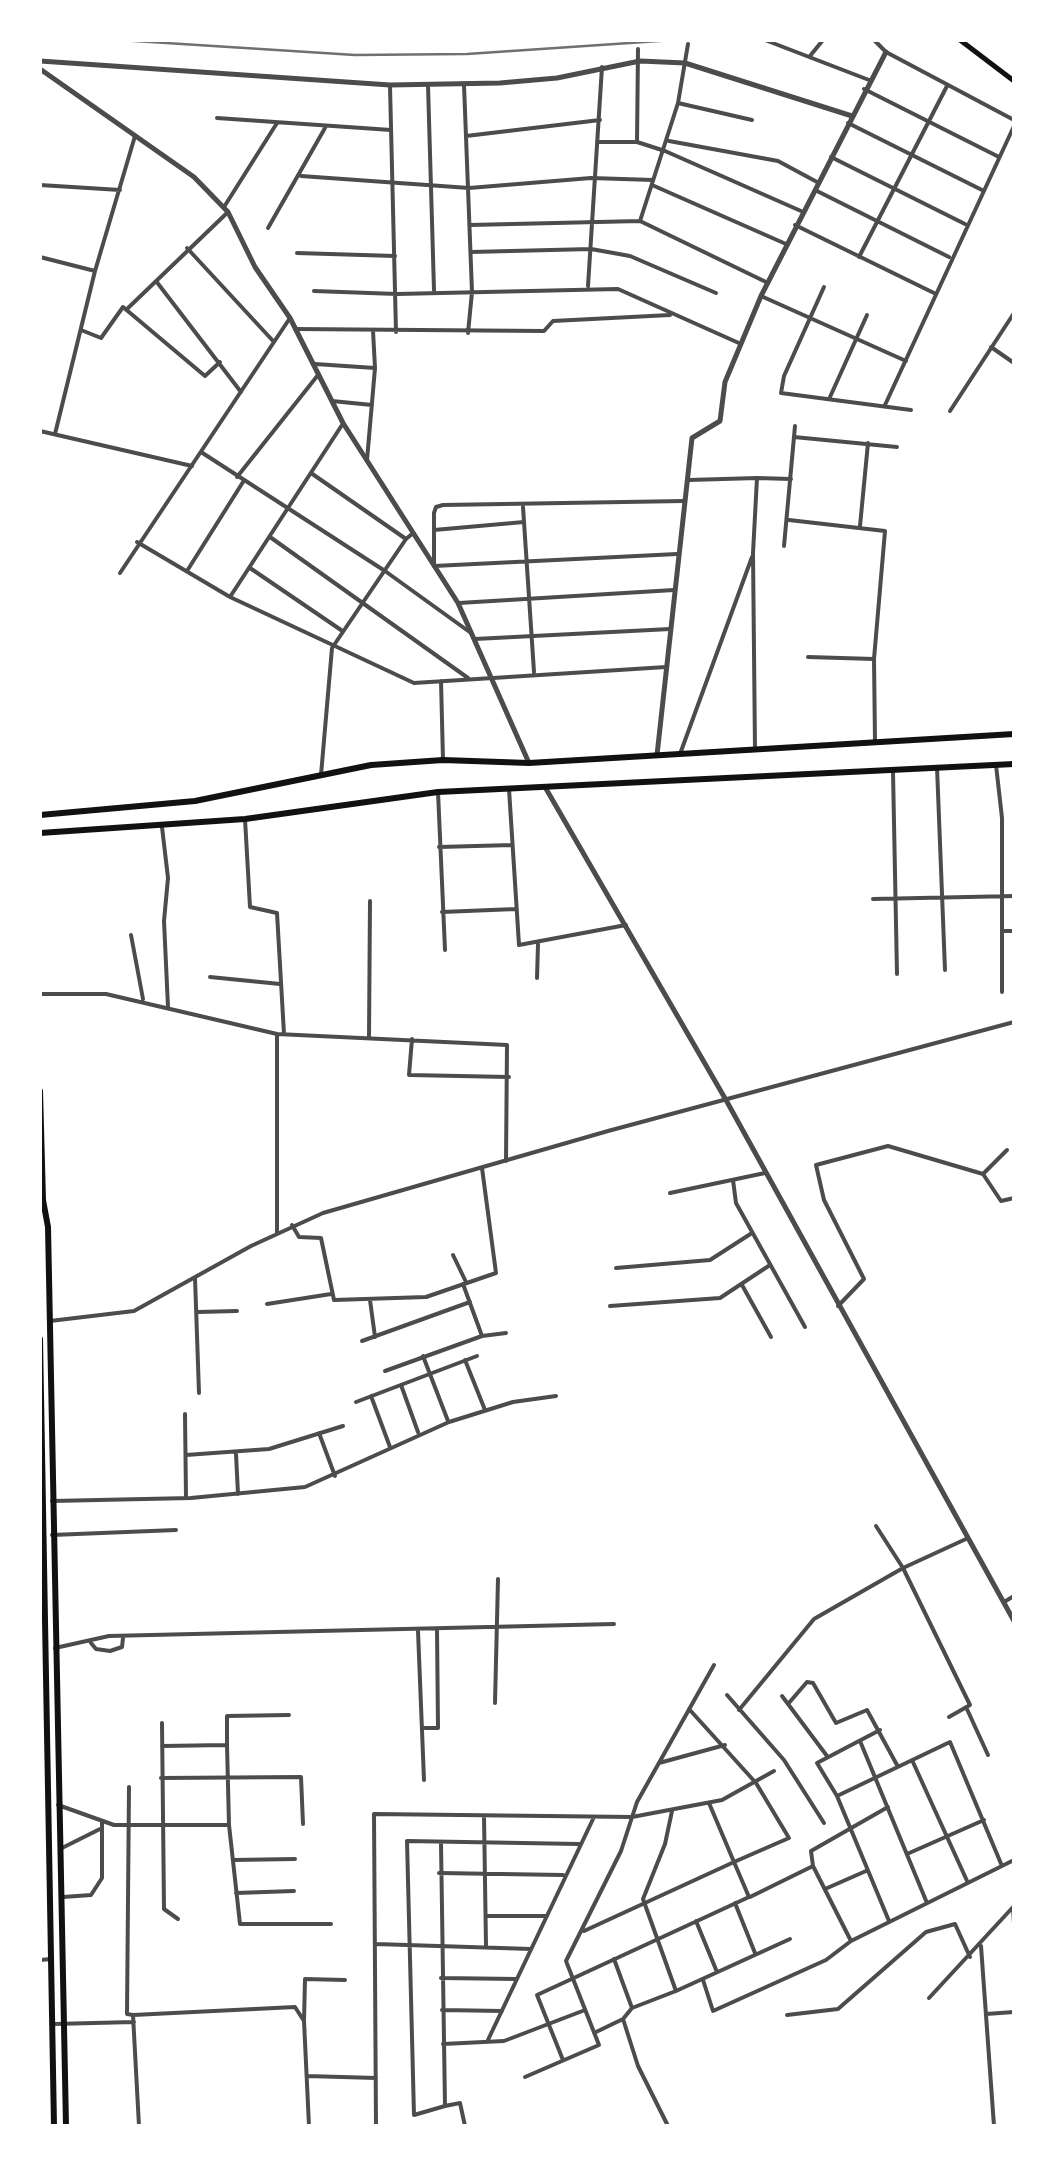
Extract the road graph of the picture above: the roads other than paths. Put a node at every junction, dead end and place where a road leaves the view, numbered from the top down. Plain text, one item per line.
1 (766, 40) edge
2 (823, 40) edge
3 (874, 40) edge
4 (960, 40) edge
5 (688, 44) dead end
6 (638, 49) dead end
7 (886, 52) junction
8 (810, 56) junction
9 (40, 61) edge
10 (640, 61) junction
11 (685, 63) junction
12 (602, 67) junction
13 (40, 70) edge
14 (869, 80) junction
15 (1014, 82) edge
16 (390, 85) junction
17 (428, 85) junction
18 (464, 85) junction
19 (946, 86) junction
20 (864, 89) junction
21 (678, 102) junction
22 (217, 118) dead end
23 (850, 119) junction
24 (600, 120) junction
25 (752, 120) dead end
26 (927, 120) junction
27 (277, 123) junction
28 (1014, 123) edge
29 (325, 128) junction
30 (391, 130) junction
31 (136, 136) junction
32 (466, 136) junction
33 (667, 141) junction
34 (597, 142) junction
35 (636, 142) junction
36 (665, 151) junction
37 (910, 154) junction
38 (831, 157) junction
39 (999, 157) junction
40 (301, 176) junction
41 (592, 178) junction
42 (653, 183) junction
43 (394, 184) junction
44 (40, 185) edge
45 (430, 185) junction
46 (815, 186) junction
47 (892, 187) junction
48 (468, 188) junction
49 (122, 190) junction
50 (982, 190) junction
51 (226, 210) junction
52 (801, 211) junction
53 (591, 220) junction
54 (640, 222) junction
55 (876, 222) junction
56 (470, 225) junction
57 (795, 225) junction
58 (966, 225) junction
59 (268, 228) dead end
60 (786, 244) junction
61 (186, 248) junction
62 (591, 249) junction
63 (297, 252) dead end
64 (471, 252) junction
65 (395, 256) junction
66 (40, 257) edge
67 (859, 257) junction
68 (950, 257) junction
69 (95, 271) junction
70 (156, 281) junction
71 (769, 283) junction
72 (824, 287) dead end
73 (588, 288) junction
74 (314, 290) dead end
75 (434, 291) junction
76 (472, 292) junction
77 (934, 293) junction
78 (398, 294) junction
79 (716, 294) dead end
80 (761, 296) junction
81 (127, 310) junction
82 (672, 314) junction
83 (867, 315) dead end
84 (290, 318) junction
85 (1013, 318) edge
86 (809, 320) junction
87 (295, 329) junction
88 (81, 330) junction
89 (372, 331) junction
90 (396, 332) junction
91 (468, 333) junction
92 (856, 340) junction
93 (274, 342) junction
94 (741, 344) junction
95 (991, 347) junction
96 (906, 361) junction
97 (220, 362) junction
98 (1014, 363) edge
99 (313, 364) junction
100 (375, 368) junction
101 (318, 375) junction
102 (241, 392) junction
103 (830, 399) junction
104 (332, 401) junction
105 (885, 405) junction
106 (372, 406) junction
107 (912, 410) dead end
108 (950, 410) dead end
109 (343, 423) junction
110 (794, 426) dead end
111 (40, 431) edge
112 (54, 434) junction
113 (794, 437) junction
114 (868, 443) junction
115 (897, 447) dead end
116 (201, 452) junction
117 (367, 460) junction
118 (192, 466) junction
119 (311, 472) junction
120 (237, 477) junction
121 (757, 478) junction
122 (791, 479) junction
123 (686, 480) junction
124 (244, 481) junction
125 (684, 501) junction
126 (523, 506) junction
127 (288, 508) junction
128 (788, 520) junction
129 (524, 522) junction
130 (860, 526) junction
131 (434, 530) junction
132 (409, 536) junction
133 (270, 537) junction
134 (137, 542) junction
135 (784, 546) dead end
136 (677, 554) junction
137 (753, 554) junction
138 (526, 560) junction
139 (434, 566) junction
140 (250, 568) junction
141 (187, 571) junction
142 (385, 571) junction
143 (120, 573) dead end
144 (674, 590) junction
145 (230, 597) junction
146 (529, 597) junction
147 (366, 602) junction
148 (458, 603) junction
149 (671, 629) junction
150 (342, 631) junction
151 (531, 634) junction
152 (473, 636) junction
153 (332, 648) junction
154 (808, 657) dead end
155 (874, 659) junction
156 (666, 666) junction
157 (534, 672) junction
158 (490, 675) junction
159 (468, 678) junction
160 (441, 682) junction
161 (1014, 734) edge
162 (875, 742) junction
163 (755, 750) junction
164 (680, 754) junction
165 (657, 756) junction
166 (443, 760) junction
167 (529, 762) junction
168 (1014, 764) edge
169 (996, 765) junction
170 (937, 767) junction
171 (892, 768) junction
172 (320, 778) junction
173 (544, 786) junction
174 (509, 788) junction
175 (438, 792) junction
176 (40, 814) edge
177 (245, 819) junction
178 (162, 827) junction
179 (40, 833) edge
180 (512, 846) junction
181 (439, 847) junction
182 (944, 895) junction
183 (1002, 896) junction
184 (1014, 896) edge
185 (896, 898) junction
186 (873, 899) dead end
187 (370, 901) dead end
188 (516, 909) junction
189 (442, 912) junction
190 (626, 925) junction
191 (1002, 931) junction
192 (1014, 931) edge
193 (131, 935) dead end
194 (538, 944) junction
195 (446, 950) dead end
196 (945, 970) dead end
197 (897, 974) dead end
198 (210, 977) dead end
199 (537, 978) dead end
200 (280, 984) junction
201 (1002, 992) dead end
202 (40, 994) edge
203 (143, 1002) junction
204 (168, 1008) junction
205 (1014, 1022) edge
206 (281, 1034) junction
207 (369, 1036) junction
208 (412, 1039) junction
209 (508, 1077) junction
210 (40, 1091) edge
211 (726, 1100) junction
212 (40, 1123) edge
213 (1007, 1150) dead end
214 (506, 1160) junction
215 (482, 1168) junction
216 (765, 1173) junction
217 (983, 1174) junction
218 (733, 1180) junction
219 (670, 1193) dead end
220 (1014, 1198) edge
221 (43, 1200) junction
222 (40, 1217) edge
223 (292, 1225) junction
224 (277, 1233) junction
225 (752, 1233) junction
226 (452, 1255) dead end
227 (770, 1265) junction
228 (616, 1268) dead end
229 (195, 1278) junction
230 (465, 1284) junction
231 (742, 1285) junction
232 (331, 1294) junction
233 (370, 1300) junction
234 (470, 1302) junction
235 (267, 1304) dead end
236 (610, 1306) dead end
237 (838, 1306) junction
238 (238, 1311) dead end
239 (198, 1312) junction
240 (50, 1320) junction
241 (805, 1327) dead end
242 (506, 1332) dead end
243 (482, 1336) junction
244 (771, 1337) dead end
245 (375, 1338) junction
246 (40, 1339) edge
247 (362, 1341) dead end
248 (423, 1356) junction
249 (478, 1356) dead end
250 (465, 1360) junction
251 (385, 1371) dead end
252 (430, 1374) junction
253 (401, 1385) junction
254 (200, 1393) dead end
255 (371, 1396) junction
256 (556, 1396) dead end
257 (356, 1402) dead end
258 (485, 1410) junction
259 (185, 1414) dead end
260 (449, 1422) junction
261 (343, 1426) dead end
262 (319, 1433) junction
263 (419, 1434) junction
264 (390, 1447) junction
265 (236, 1454) junction
266 (186, 1455) junction
267 (336, 1476) junction
268 (40, 1480) edge
269 (238, 1495) junction
270 (186, 1498) junction
271 (52, 1502) junction
272 (876, 1526) dead end
273 (176, 1530) dead end
274 (52, 1535) junction
275 (966, 1539) junction
276 (903, 1568) junction
277 (498, 1579) dead end
278 (1014, 1596) edge
279 (1004, 1602) junction
280 (1014, 1620) edge
281 (614, 1624) dead end
282 (494, 1628) junction
283 (437, 1629) junction
284 (418, 1631) junction
285 (124, 1638) junction
286 (91, 1643) junction
287 (55, 1648) junction
288 (714, 1665) dead end
289 (42, 1675) edge
290 (727, 1695) dead end
291 (782, 1696) dead end
292 (495, 1704) dead end
293 (788, 1704) junction
294 (690, 1708) junction
295 (966, 1708) junction
296 (739, 1710) junction
297 (289, 1715) dead end
298 (949, 1716) dead end
299 (162, 1724) dead end
300 (423, 1728) junction
301 (880, 1730) junction
302 (860, 1740) junction
303 (725, 1745) junction
304 (162, 1746) junction
305 (227, 1746) junction
306 (988, 1755) dead end
307 (827, 1756) junction
308 (912, 1758) junction
309 (659, 1763) junction
310 (897, 1766) junction
311 (774, 1771) dead end
312 (875, 1776) junction
313 (228, 1777) junction
314 (161, 1778) junction
315 (424, 1780) dead end
316 (756, 1783) junction
317 (129, 1787) dead end
318 (837, 1796) junction
319 (709, 1802) junction
320 (58, 1806) junction
321 (888, 1807) junction
322 (672, 1811) junction
323 (484, 1816) junction
324 (632, 1817) junction
325 (594, 1818) junction
326 (984, 1820) junction
327 (824, 1823) dead end
328 (128, 1824) junction
329 (162, 1824) junction
330 (303, 1824) dead end
331 (102, 1825) junction
332 (229, 1825) junction
333 (850, 1826) junction
334 (947, 1836) junction
335 (440, 1842) junction
336 (484, 1843) junction
337 (579, 1844) junction
338 (60, 1849) junction
339 (907, 1854) junction
340 (295, 1859) dead end
341 (232, 1860) junction
342 (1014, 1860) edge
343 (734, 1862) junction
344 (813, 1866) junction
345 (1002, 1866) junction
346 (868, 1870) junction
347 (439, 1873) junction
348 (564, 1876) junction
349 (486, 1877) junction
350 (968, 1883) junction
351 (824, 1889) junction
352 (294, 1892) dead end
353 (236, 1894) junction
354 (61, 1897) junction
355 (749, 1897) junction
356 (644, 1903) junction
357 (736, 1903) junction
358 (928, 1903) junction
359 (1013, 1906) edge
360 (486, 1916) junction
361 (547, 1916) junction
362 (178, 1920) dead end
363 (696, 1921) junction
364 (889, 1922) junction
365 (330, 1924) dead end
366 (1014, 1924) edge
367 (584, 1931) junction
368 (657, 1938) junction
369 (790, 1939) dead end
370 (850, 1941) junction
371 (376, 1944) junction
372 (410, 1945) junction
373 (440, 1946) junction
374 (981, 1946) junction
375 (486, 1948) junction
376 (531, 1949) junction
377 (755, 1953) junction
378 (970, 1957) junction
379 (52, 1959) junction
380 (614, 1959) junction
381 (40, 1960) edge
382 (717, 1974) junction
383 (441, 1978) junction
384 (517, 1978) junction
385 (573, 1978) junction
386 (346, 1980) dead end
387 (703, 1980) junction
388 (676, 1991) junction
389 (929, 1998) dead end
390 (632, 2008) junction
391 (442, 2010) junction
392 (585, 2010) junction
393 (502, 2011) junction
394 (1014, 2012) edge
395 (986, 2014) junction
396 (133, 2015) junction
397 (786, 2015) dead end
398 (623, 2019) junction
399 (304, 2021) junction
400 (134, 2022) junction
401 (52, 2024) junction
402 (548, 2024) junction
403 (64, 2025) junction
404 (594, 2033) junction
405 (487, 2042) junction
406 (443, 2044) junction
407 (40, 2046) edge
408 (52, 2046) junction
409 (563, 2060) junction
410 (307, 2076) junction
411 (525, 2077) dead end
412 (376, 2078) junction
413 (445, 2106) junction
414 (54, 2126) edge
415 (66, 2126) edge
416 (139, 2126) edge
417 (309, 2126) edge
418 (376, 2126) edge
419 (464, 2126) edge
420 (668, 2126) edge
421 (994, 2126) edge

1 - 8 street
2 - 8 street
3 - 7 street
4 - 15 main road
5 - 11 street
6 - 10 street
7 - 14 street
7 - 19 street
8 - 14 street
9 - 16 street
10 - 11 street
10 - 12 street
10 - 35 street
11 - 21 street
11 - 23 street
12 - 18 street
12 - 24 street
13 - 31 street
14 - 20 street
16 - 17 street
16 - 30 street
17 - 18 street
17 - 45 street
18 - 32 street
19 - 26 street
19 - 28 street
20 - 23 street
20 - 26 street
21 - 25 street
21 - 33 street
22 - 27 street
23 - 37 street
23 - 38 street
24 - 32 street
24 - 34 street
26 - 37 street
26 - 39 street
27 - 29 street
27 - 51 street
28 - 39 street
29 - 30 street
29 - 40 street
30 - 43 street
31 - 49 street
31 - 51 street
32 - 48 street
33 - 36 street
33 - 46 street
34 - 35 street
34 - 41 street
35 - 36 street
36 - 42 street
36 - 52 street
37 - 47 street
37 - 50 street
38 - 46 street
38 - 47 street
39 - 50 street
40 - 43 street
40 - 59 street
41 - 42 street
41 - 48 street
41 - 53 street
42 - 54 street
42 - 60 street
43 - 45 street
43 - 65 street
44 - 49 street
45 - 48 street
45 - 75 street
46 - 52 street
46 - 55 street
47 - 55 street
47 - 58 street
48 - 56 street
49 - 69 street
50 - 58 street
51 - 61 street
51 - 84 street
52 - 57 street
53 - 54 street
53 - 56 street
53 - 62 street
54 - 71 street
55 - 67 street
55 - 68 street
56 - 64 street
57 - 60 street
57 - 67 street
58 - 68 street
60 - 71 street
61 - 70 street
61 - 93 street
62 - 64 street
62 - 73 street
62 - 79 street
63 - 65 street
64 - 76 street
65 - 78 street
66 - 69 street
67 - 77 street
68 - 77 street
69 - 88 street
70 - 81 street
70 - 97 street
71 - 80 street
72 - 86 street
73 - 76 street
73 - 82 street
74 - 78 street
75 - 76 street
75 - 78 street
76 - 91 street
77 - 96 street
78 - 90 street
80 - 86 street
80 - 94 street
81 - 88 street
81 - 97 street
82 - 91 street
82 - 94 street
83 - 92 street
84 - 87 street
84 - 93 street
85 - 95 street
86 - 92 street
86 - 103 street
87 - 89 street
87 - 99 street
88 - 112 street
89 - 90 street
89 - 100 street
90 - 91 street
92 - 96 street
92 - 103 street
93 - 102 street
94 - 123 street
95 - 98 street
95 - 108 street
96 - 105 street
97 - 102 street
99 - 100 street
99 - 101 street
100 - 106 street
101 - 104 street
101 - 120 street
102 - 116 street
103 - 105 street
104 - 106 street
104 - 109 street
105 - 107 street
106 - 117 street
109 - 117 street
109 - 119 street
110 - 113 street
111 - 112 street
112 - 118 street
113 - 114 street
113 - 122 street
114 - 115 street
114 - 130 street
116 - 118 street
116 - 120 street
117 - 132 street
118 - 134 street
119 - 127 street
119 - 132 street
120 - 124 street
121 - 122 street
121 - 123 street
121 - 137 street
122 - 128 street
123 - 125 street
124 - 127 street
124 - 141 street
125 - 126 street
125 - 136 street
126 - 129 street
126 - 131 street
127 - 133 street
127 - 142 street
128 - 130 street
128 - 135 street
129 - 131 street
129 - 138 street
130 - 155 street
131 - 139 street
132 - 139 street
132 - 142 street
133 - 140 street
133 - 147 street
134 - 141 street
134 - 143 street
136 - 138 street
136 - 144 street
137 - 163 street
137 - 164 street
138 - 139 street
138 - 146 street
139 - 148 street
140 - 145 street
140 - 150 street
141 - 145 street
142 - 147 street
142 - 152 street
144 - 146 street
144 - 149 street
145 - 153 street
146 - 148 street
146 - 151 street
147 - 150 street
147 - 159 street
148 - 152 street
149 - 151 street
149 - 156 street
150 - 153 street
151 - 152 street
151 - 157 street
152 - 158 street
153 - 160 street
153 - 172 street
154 - 155 street
155 - 162 street
156 - 157 street
156 - 165 street
157 - 158 street
158 - 159 street
158 - 167 street
159 - 160 street
160 - 166 street
161 - 162 main road
162 - 163 main road
163 - 164 main road
164 - 165 main road
165 - 167 main road
166 - 167 main road
166 - 172 main road
168 - 169 main road
169 - 170 main road
169 - 183 street
170 - 171 main road
170 - 182 street
171 - 173 main road
171 - 185 street
172 - 176 main road
173 - 174 main road
173 - 190 street
174 - 175 main road
174 - 180 street
175 - 177 main road
175 - 181 street
177 - 178 main road
177 - 200 street
178 - 179 main road
178 - 204 street
180 - 181 street
180 - 188 street
181 - 189 street
182 - 183 street
182 - 185 street
182 - 196 street
183 - 184 street
183 - 191 street
185 - 186 street
185 - 197 street
187 - 207 street
188 - 189 street
188 - 194 street
189 - 195 street
190 - 194 street
190 - 211 street
191 - 192 street
191 - 201 street
193 - 203 street
194 - 199 street
198 - 200 street
200 - 206 street
202 - 203 street
203 - 204 street
204 - 206 street
205 - 211 street
206 - 207 street
206 - 224 street
207 - 208 street
208 - 209 street
208 - 209 street
209 - 214 street
210 - 212 main road
211 - 214 street
211 - 216 street
212 - 221 main road
213 - 217 street
214 - 215 street
215 - 223 street
215 - 230 street
216 - 218 street
216 - 237 street
217 - 220 street
217 - 237 street
218 - 219 street
218 - 225 street
221 - 222 main road
221 - 240 main road
223 - 224 street
223 - 232 street
224 - 229 street
225 - 227 street
225 - 228 street
226 - 230 street
227 - 231 street
227 - 241 street
229 - 239 street
229 - 240 street
230 - 233 street
230 - 234 street
231 - 236 street
231 - 244 street
232 - 233 street
232 - 235 street
233 - 245 street
234 - 243 street
234 - 245 street
237 - 275 street
238 - 239 street
239 - 254 street
240 - 271 main road
242 - 243 street
243 - 248 street
245 - 247 street
246 - 268 main road
248 - 251 street
248 - 252 street
249 - 250 street
250 - 252 street
250 - 258 street
252 - 253 street
252 - 260 street
253 - 255 street
253 - 263 street
255 - 257 street
255 - 264 street
256 - 258 street
258 - 260 street
259 - 266 street
260 - 263 street
261 - 262 street
262 - 265 street
262 - 267 street
263 - 264 street
264 - 267 street
265 - 266 street
265 - 269 street
266 - 270 street
267 - 269 street
268 - 289 main road
269 - 270 street
270 - 271 street
271 - 274 main road
272 - 276 street
273 - 274 street
274 - 287 main road
275 - 276 street
275 - 279 street
276 - 295 street
276 - 296 street
277 - 282 street
278 - 279 street
279 - 280 street
281 - 282 street
282 - 283 street
282 - 292 street
283 - 284 street
283 - 300 street
284 - 285 street
284 - 300 street
285 - 286 street
285 - 286 street
286 - 287 street
287 - 320 main road
288 - 294 street
289 - 379 main road
290 - 296 street
291 - 293 street
293 - 301 street
293 - 307 street
294 - 303 street
294 - 309 street
295 - 298 street
295 - 306 street
296 - 327 street
297 - 305 street
299 - 304 street
300 - 315 street
301 - 302 street
301 - 310 street
302 - 307 street
302 - 312 street
303 - 309 street
303 - 316 street
304 - 305 street
304 - 314 street
305 - 313 street
307 - 318 street
308 - 310 street
308 - 326 street
308 - 334 street
309 - 324 street
310 - 312 street
311 - 316 street
312 - 318 street
312 - 321 street
313 - 314 street
313 - 330 street
313 - 332 street
314 - 329 street
316 - 319 street
316 - 343 street
317 - 328 street
318 - 333 street
319 - 322 street
319 - 343 street
320 - 331 street
320 - 338 main road
321 - 333 street
321 - 339 street
322 - 324 street
322 - 356 street
323 - 325 street
323 - 336 street
323 - 371 street
324 - 325 street
324 - 367 street
325 - 337 street
326 - 334 street
326 - 345 street
328 - 329 street
328 - 331 street
328 - 396 street
329 - 332 street
329 - 362 street
331 - 338 street
331 - 354 street
332 - 341 street
333 - 344 street
333 - 346 street
334 - 339 street
334 - 350 street
335 - 336 street
335 - 347 street
335 - 372 street
336 - 337 street
336 - 349 street
337 - 348 street
338 - 354 main road
339 - 358 street
340 - 341 street
341 - 353 street
342 - 345 street
343 - 355 street
343 - 356 street
344 - 351 street
344 - 355 street
345 - 350 street
346 - 351 street
346 - 364 street
347 - 349 street
347 - 373 street
348 - 349 street
348 - 361 street
349 - 360 street
350 - 358 street
351 - 370 street
352 - 353 street
353 - 365 street
354 - 403 main road
355 - 357 street
356 - 367 street
356 - 368 street
357 - 363 street
357 - 377 street
358 - 364 street
359 - 366 street
359 - 374 street
360 - 361 street
360 - 375 street
361 - 376 street
363 - 368 street
363 - 382 street
364 - 370 street
367 - 385 street
368 - 380 street
368 - 388 street
369 - 377 street
370 - 387 street
371 - 372 street
371 - 412 street
372 - 373 street
372 - 413 street
373 - 375 street
373 - 383 street
374 - 378 street
374 - 395 street
375 - 376 street
376 - 384 street
377 - 382 street
378 - 389 street
378 - 397 street
379 - 381 street
379 - 401 main road
380 - 385 street
380 - 390 street
382 - 387 street
383 - 384 street
383 - 391 street
384 - 393 street
385 - 392 street
385 - 402 street
386 - 399 street
387 - 388 street
388 - 390 street
390 - 398 street
391 - 393 street
391 - 406 street
392 - 402 street
392 - 404 street
393 - 405 street
394 - 395 street
395 - 421 street
396 - 399 street
396 - 400 street
398 - 404 street
398 - 420 street
399 - 410 street
400 - 403 street
400 - 416 street
401 - 403 street
401 - 408 main road
402 - 405 street
402 - 409 street
403 - 415 main road
404 - 409 street
405 - 406 street
406 - 413 street
407 - 408 street
408 - 414 main road
409 - 411 street
410 - 412 street
410 - 417 street
412 - 418 street
413 - 419 street

